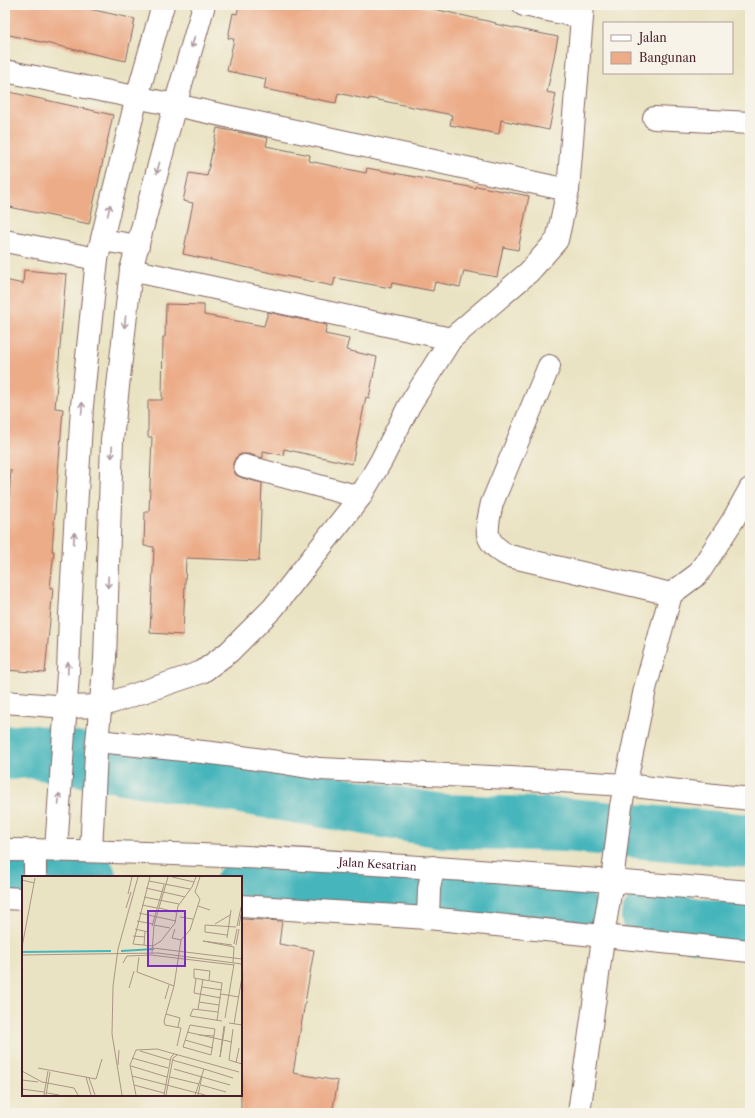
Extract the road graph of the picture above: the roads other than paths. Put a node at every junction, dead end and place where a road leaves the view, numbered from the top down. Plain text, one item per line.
1 (163, 5) edge
2 (204, 5) edge
3 (524, 5) edge
4 (582, 11) edge
5 (5, 71) edge
6 (137, 97) junction
7 (175, 105) junction
8 (654, 118) dead end
9 (750, 123) edge
10 (568, 190) junction
11 (5, 240) edge
12 (138, 246) junction
13 (99, 250) junction
14 (130, 280) junction
15 (94, 286) junction
16 (451, 339) junction
17 (549, 366) dead end
18 (245, 466) dead end
19 (750, 489) edge
20 (360, 497) junction
21 (671, 594) junction
22 (5, 702) edge
23 (100, 706) junction
24 (66, 707) junction
25 (97, 746) junction
26 (623, 796) junction
27 (750, 799) edge
28 (91, 846) junction
29 (5, 850) edge
30 (44, 855) edge
31 (434, 867) junction
32 (611, 891) junction
33 (750, 892) edge
34 (5, 898) edge
35 (22, 899) edge
36 (242, 906) edge
37 (429, 906) junction
38 (604, 930) junction
39 (750, 951) edge
40 (579, 1113) edge

1 - 6 street
2 -> 7 street
3 - 4 street
4 - 10 street
5 - 6 street
6 - 7 street
13 -> 6 street
7 - 10 street
7 -> 12 street
8 - 9 street
10 - 16 street
11 - 13 street
12 - 13 street
12 - 14 street
13 - 15 street
14 - 15 street
14 - 16 street
14 -> 23 street
24 -> 15 street
16 - 20 street
17 - 21 street
18 - 20 street
19 - 21 street
20 - 23 street
21 - 26 street
22 - 24 street
23 - 24 street
23 - 25 street
30 -> 24 street
25 - 26 street
25 - 28 street
26 - 27 street
26 - 32 street
28 - 30 street, Jalan Kesatrian
28 - 31 street, Jalan Kesatrian
29 - 30 street, Jalan Kesatrian
31 - 32 street, Jalan Kesatrian
31 - 37 street
32 - 33 street, Jalan Kesatrian
32 - 38 street
34 - 35 street
36 - 37 street
37 - 38 street
38 - 39 street
38 - 40 street

